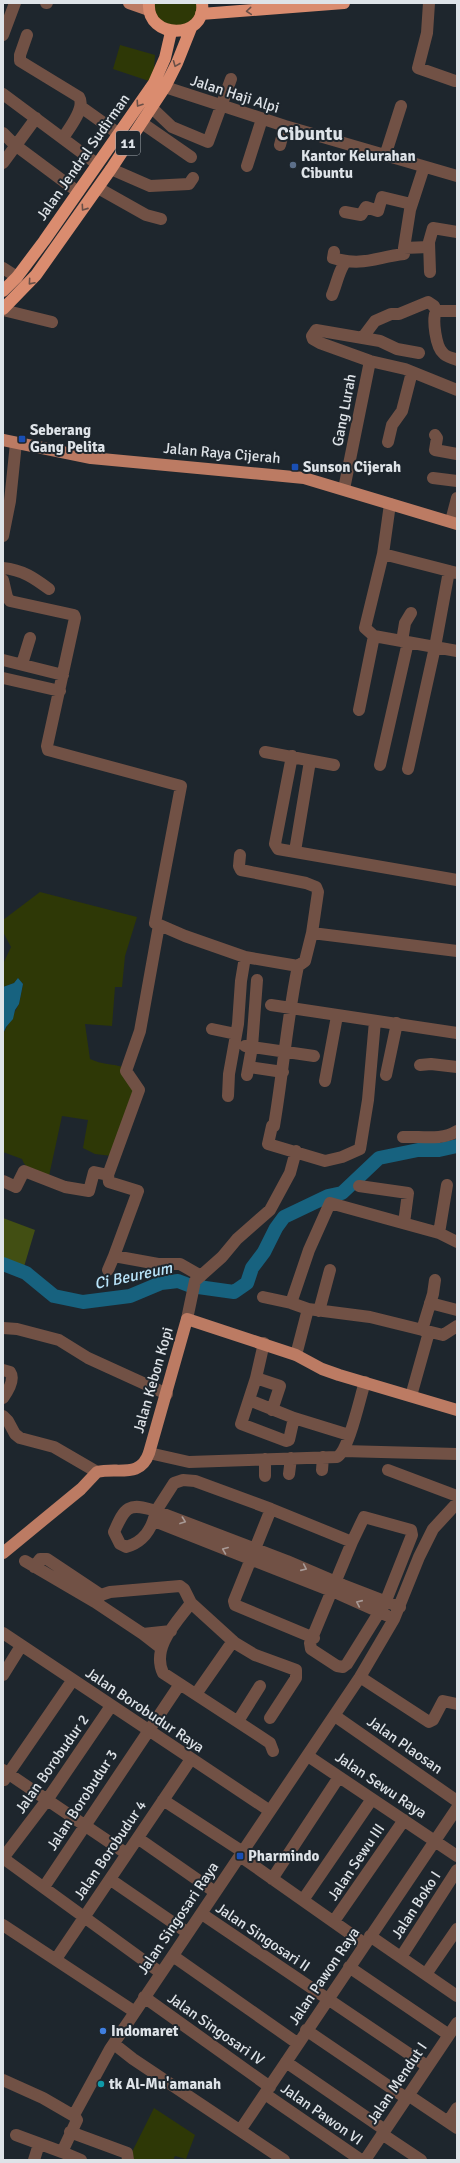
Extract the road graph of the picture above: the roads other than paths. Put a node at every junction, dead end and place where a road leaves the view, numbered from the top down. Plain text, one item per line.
1 (15, 3) edge
2 (129, 3) edge
3 (344, 3) edge
4 (429, 3) edge
5 (149, 6) edge
6 (202, 9) edge
7 (191, 28) junction
8 (171, 32) junction
9 (3, 35) edge
10 (27, 35) dead end
11 (231, 79) dead end
12 (455, 81) dead end
13 (165, 87) junction
14 (5, 96) edge
15 (222, 106) junction
16 (401, 106) dead end
17 (81, 107) junction
18 (152, 108) junction
19 (3, 109) edge
20 (36, 118) junction
21 (265, 119) junction
22 (142, 123) junction
23 (285, 126) junction
24 (3, 133) edge
25 (119, 134) junction
26 (63, 138) junction
27 (15, 145) junction
28 (280, 145) dead end
29 (385, 156) junction
30 (191, 158) dead end
31 (3, 162) edge
32 (97, 164) junction
33 (247, 166) dead end
34 (424, 167) junction
35 (110, 169) junction
36 (457, 176) edge
37 (193, 178) dead end
38 (98, 188) junction
39 (78, 192) junction
40 (411, 204) junction
41 (345, 212) dead end
42 (161, 219) dead end
43 (457, 232) edge
44 (44, 242) junction
45 (429, 246) junction
46 (404, 248) junction
47 (54, 251) junction
48 (334, 252) dead end
49 (346, 262) junction
50 (3, 268) edge
51 (430, 272) dead end
52 (17, 277) junction
53 (3, 291) edge
54 (332, 295) dead end
55 (3, 309) edge
56 (436, 311) junction
57 (457, 311) edge
58 (52, 322) dead end
59 (363, 337) junction
60 (418, 353) dead end
61 (457, 360) edge
62 (370, 361) junction
63 (412, 372) junction
64 (457, 390) edge
65 (435, 435) dead end
66 (3, 440) edge
67 (388, 442) dead end
68 (16, 443) junction
69 (457, 454) edge
70 (433, 478) dead end
71 (457, 481) edge
72 (344, 489) junction
73 (457, 498) edge
74 (390, 504) junction
75 (454, 523) edge
76 (3, 536) edge
77 (383, 554) junction
78 (3, 568) edge
79 (453, 572) edge
80 (49, 589) dead end
81 (5, 592) edge
82 (411, 613) dead end
83 (374, 636) junction
84 (30, 638) dead end
85 (405, 642) junction
86 (435, 648) junction
87 (457, 651) edge
88 (3, 660) edge
89 (22, 664) junction
90 (63, 675) junction
91 (3, 678) edge
92 (60, 691) junction
93 (359, 710) dead end
94 (266, 752) dead end
95 (292, 756) junction
96 (310, 760) junction
97 (334, 765) dead end
98 (380, 765) dead end
99 (408, 769) dead end
100 (290, 775) junction
101 (306, 777) junction
102 (295, 852) junction
103 (240, 856) dead end
104 (457, 880) edge
105 (159, 925) junction
106 (312, 933) junction
107 (457, 951) edge
108 (245, 957) junction
109 (298, 966) junction
110 (257, 980) dead end
111 (272, 1005) dead end
112 (290, 1008) junction
113 (342, 1013) junction
114 (375, 1021) junction
115 (397, 1024) junction
116 (457, 1025) edge
117 (212, 1029) dead end
118 (457, 1033) edge
119 (235, 1039) junction
120 (252, 1047) junction
121 (286, 1052) junction
122 (314, 1056) dead end
123 (420, 1065) dead end
124 (457, 1067) edge
125 (283, 1072) junction
126 (386, 1075) dead end
127 (325, 1081) dead end
128 (228, 1096) dead end
129 (457, 1131) edge
130 (403, 1137) dead end
131 (296, 1151) junction
132 (108, 1175) junction
133 (3, 1181) edge
134 (446, 1185) dead end
135 (359, 1186) dead end
136 (404, 1223) junction
137 (439, 1233) junction
138 (457, 1242) edge
139 (114, 1256) junction
140 (108, 1270) dead end
141 (330, 1270) dead end
142 (435, 1280) dead end
143 (196, 1282) junction
144 (264, 1297) dead end
145 (291, 1303) junction
146 (430, 1303) junction
147 (313, 1310) junction
148 (457, 1310) edge
149 (187, 1319) junction
150 (457, 1326) edge
151 (3, 1328) edge
152 (425, 1331) junction
153 (264, 1343) junction
154 (296, 1355) junction
155 (3, 1370) edge
156 (256, 1378) junction
157 (364, 1382) junction
158 (167, 1394) junction
159 (411, 1396) junction
160 (3, 1398) edge
161 (249, 1400) junction
162 (272, 1410) junction
163 (457, 1410) edge
164 (3, 1416) edge
165 (294, 1418) junction
166 (350, 1435) junction
167 (343, 1452) junction
168 (149, 1453) junction
169 (457, 1454) edge
170 (323, 1457) junction
171 (291, 1458) junction
172 (265, 1459) junction
173 (322, 1470) dead end
174 (388, 1470) dead end
175 (97, 1472) junction
176 (289, 1474) dead end
177 (265, 1476) dead end
178 (457, 1496) edge
179 (457, 1503) edge
180 (272, 1509) junction
181 (155, 1516) junction
182 (352, 1542) junction
183 (255, 1548) junction
184 (3, 1553) edge
185 (250, 1560) junction
186 (29, 1564) dead end
187 (338, 1588) junction
188 (98, 1599) junction
189 (191, 1603) junction
190 (383, 1607) junction
191 (400, 1607) junction
192 (394, 1619) junction
193 (171, 1630) junction
194 (3, 1633) edge
195 (143, 1634) junction
196 (314, 1638) junction
197 (233, 1641) junction
198 (21, 1646) junction
199 (161, 1648) junction
200 (3, 1675) edge
201 (360, 1677) junction
202 (72, 1681) junction
203 (182, 1685) junction
204 (260, 1686) dead end
205 (196, 1694) junction
206 (457, 1704) edge
207 (111, 1706) junction
208 (335, 1716) junction
209 (270, 1718) dead end
210 (238, 1721) junction
211 (150, 1732) junction
212 (273, 1750) dead end
213 (308, 1756) junction
214 (191, 1759) junction
215 (5, 1775) edge
216 (339, 1777) junction
217 (372, 1799) junction
218 (47, 1800) junction
219 (164, 1800) junction
220 (457, 1807) edge
221 (270, 1811) junction
222 (404, 1820) junction
223 (84, 1825) junction
224 (139, 1839) junction
225 (435, 1842) junction
226 (127, 1854) junction
227 (241, 1854) junction
228 (457, 1856) edge
229 (3, 1858) edge
230 (457, 1870) edge
231 (272, 1878) junction
232 (111, 1880) junction
233 (44, 1887) junction
234 (215, 1892) junction
235 (303, 1900) junction
236 (202, 1914) junction
237 (84, 1916) junction
238 (334, 1921) junction
239 (3, 1925) edge
240 (457, 1929) edge
241 (188, 1933) junction
242 (368, 1940) junction
243 (173, 1956) junction
244 (401, 1956) junction
245 (56, 1959) junction
246 (349, 1967) junction
247 (161, 1973) junction
248 (426, 1974) junction
249 (457, 1995) edge
250 (144, 1997) junction
251 (327, 1999) junction
252 (134, 2012) junction
253 (457, 2023) edge
254 (306, 2030) junction
255 (449, 2035) junction
256 (297, 2043) junction
257 (114, 2044) junction
258 (286, 2062) junction
259 (427, 2066) junction
260 (3, 2080) edge
261 (267, 2090) junction
262 (407, 2097) junction
263 (457, 2108) edge
264 (74, 2116) junction
265 (452, 2125) edge
266 (241, 2129) junction
267 (70, 2132) junction
268 (384, 2132) junction
269 (16, 2135) dead end
270 (39, 2144) junction
271 (62, 2152) junction
272 (34, 2160) edge
273 (81, 2160) edge
274 (128, 2160) edge
275 (284, 2160) edge
276 (361, 2160) edge
277 (365, 2160) edge
278 (421, 2160) edge

1 - 9 street
2 - 5 main road
3 -> 6 highway, 11
4 - 12 street
5 - 8 highway
6 - 7 highway, 11
7 - 8 highway
7 -> 13 highway, Jalan Jendral Sudirman / 11
8 -> 25 highway, Jalan Jendral Sudirman / 11
10 - 17 street
11 - 15 street
13 - 15 street, Jalan Haji Alpi
13 - 18 highway, Jalan Jendral Sudirman / 11
14 - 19 street
14 - 20 street
15 - 18 street
15 - 21 street, Jalan Haji Alpi
16 - 29 street
17 - 25 street
17 - 26 street
18 - 22 highway, Jalan Jendral Sudirman / 11
20 - 26 street
20 - 27 street
21 - 23 street, Jalan Haji Alpi
21 - 33 street
22 - 30 street
22 - 35 highway, Jalan Jendral Sudirman / 11
23 - 28 street
23 - 29 street, Jalan Haji Alpi
24 - 27 street
25 - 32 highway, Jalan Jendral Sudirman / 11
26 - 32 street
27 - 31 street
27 - 39 street
29 - 34 street, Jalan Haji Alpi
32 - 39 highway, Jalan Jendral Sudirman / 11
34 - 36 street, Jalan Haji Alpi
34 - 40 street
35 - 37 street
35 - 38 highway, Jalan Jendral Sudirman / 11
38 - 42 street
38 -> 47 highway, Jalan Jendral Sudirman / 11
39 - 44 highway, Jalan Jendral Sudirman / 11
40 - 41 street
40 - 46 street
43 - 45 street
44 - 47 highway
44 - 52 highway, Jalan Jendral Sudirman / 11
45 - 46 street
45 - 51 street
46 - 49 street
47 -> 55 highway, Jalan Jendral Sudirman / 11
48 - 49 street
49 - 54 street
50 - 52 street
52 - 53 highway, Jalan Jendral Sudirman / 11
55 - 58 street
56 - 57 street
56 - 59 street
56 - 61 street
59 - 60 street
59 - 62 street
62 - 63 street
62 - 72 street, Gang Lurah
63 - 64 street
63 - 67 street
65 - 69 street
66 - 68 main road, Jalan Raya Cijerah
68 - 72 main road, Jalan Raya Cijerah
68 - 76 street
70 - 71 street
72 - 74 main road, Jalan Raya Cijerah
73 - 75 street
74 - 75 main road, Jalan Raya Cijerah
74 - 77 street
77 - 79 street
77 - 83 street
78 - 80 street
79 - 86 street
81 - 90 street
82 - 85 street
83 - 85 street
83 - 93 street
84 - 89 street
85 - 86 street
85 - 98 street
86 - 87 street
86 - 99 street
88 - 89 street
89 - 90 street
90 - 92 street
91 - 92 street
92 - 105 street
94 - 95 street
95 - 96 street
95 - 100 street
96 - 97 street
96 - 101 street
100 - 101 street
100 - 102 street
101 - 102 street
102 - 104 street
103 - 106 street
105 - 108 street
105 - 132 street
106 - 107 street
106 - 109 street
108 - 109 street
108 - 119 street
109 - 112 street
110 - 120 street
111 - 112 street
112 - 113 street
112 - 121 street
113 - 114 street
113 - 116 street
113 - 127 street
114 - 115 street
114 - 131 street
115 - 118 street
115 - 126 street
117 - 119 street
119 - 120 street
119 - 128 street
120 - 121 street
120 - 125 street
121 - 122 street
121 - 125 street
123 - 124 street
125 - 131 street
129 - 130 street
131 - 143 street
132 - 133 street
132 - 139 street
134 - 137 street
135 - 136 street
136 - 137 street
136 - 145 street
137 - 138 street
139 - 140 street
139 - 143 street
141 - 147 street
142 - 146 street
143 - 149 street
144 - 145 street
145 - 147 street
146 - 148 street
146 - 152 street
147 - 152 street
147 - 154 street
149 - 153 main road, Jalan Kebon Kopi
149 - 158 main road, Jalan Kebon Kopi
150 - 152 street
151 - 158 street
152 - 159 street
153 - 154 main road, Jalan Kebon Kopi
153 - 156 street
154 - 157 main road, Jalan Kebon Kopi
155 - 160 street
156 - 161 street
156 - 162 street
157 - 159 main road, Jalan Kebon Kopi
157 - 166 street
158 - 168 main road, Jalan Kebon Kopi
159 - 163 main road, Jalan Kebon Kopi
161 - 162 street
161 - 165 street
162 - 165 street
164 - 175 street
165 - 166 street
166 - 167 street
167 - 169 street
167 - 170 street
168 - 172 street
168 - 175 main road, Jalan Kebon Kopi
170 - 171 street
170 - 173 street
171 - 172 street
171 - 176 street
172 - 177 street
174 - 178 street
175 - 184 main road
179 - 191 street, Jalan Singosari Raya
180 - 181 street
180 - 182 street
180 - 183 street
181 -> 183 street
185 -> 181 street
182 - 187 street
182 - 190 street
183 - 185 street
183 -> 187 street
185 - 187 street
185 - 196 street
186 - 188 street
187 - 190 street
187 - 196 street
188 - 189 street
188 - 195 street
189 - 193 street
189 - 197 street
190 - 191 street
190 - 192 street
190 - 196 street
191 - 192 street, Jalan Singosari Raya
192 - 201 street, Jalan Singosari Raya
193 - 195 street
193 - 199 street
194 - 198 street, Jalan Borobudur Raya
195 - 199 street
197 - 205 street
197 - 209 street
198 - 200 street
198 - 202 street, Jalan Borobudur Raya
199 - 203 street
201 - 206 street
201 - 208 street, Jalan Singosari Raya
202 - 207 street, Jalan Borobudur Raya
202 - 215 street
203 - 205 street
203 - 211 street, Jalan Borobudur 3
204 - 210 street
205 - 210 street
207 - 211 street, Jalan Borobudur Raya
207 - 218 street, Jalan Borobudur 2
208 - 213 street, Jalan Singosari Raya
208 - 220 street, Jalan Plaosan
210 - 212 street
211 - 214 street, Jalan Borobudur Raya
211 - 223 street, Jalan Borobudur 3
213 - 216 street, Jalan Sewu Raya
213 - 221 street, Jalan Singosari Raya
214 - 219 street, Jalan Borobudur 4
214 - 221 street, Jalan Borobudur Raya
215 - 218 street
216 - 217 street, Jalan Sewu Raya
216 - 231 street
217 - 222 street, Jalan Sewu Raya
217 - 235 street
218 - 223 street
218 - 229 street, Jalan Borobudur 2
219 - 224 street, Jalan Borobudur 4
219 - 227 street
220 - 225 street, Jalan Pawon Raya
221 - 227 street, Jalan Singosari Raya
222 - 225 street, Jalan Sewu Raya
222 - 238 street, Jalan Sewu III
223 - 226 street
223 - 233 street, Jalan Borobudur 3
224 - 226 street, Jalan Borobudur 4
224 - 234 street
225 - 228 street, Jalan Sewu Raya
225 - 242 street, Jalan Pawon Raya
226 - 232 street, Jalan Borobudur 4
227 - 231 street
227 - 234 street, Jalan Singosari Raya
229 - 233 street
230 - 244 street, Jalan Boko I
231 - 235 street
232 - 237 street, Jalan Borobudur 4
232 - 241 street
233 - 237 street
234 - 236 street, Jalan Singosari Raya
235 - 238 street
236 - 241 street, Jalan Singosari Raya
236 - 251 street, Jalan Singosari II
237 - 245 street, Jalan Borobudur 4
237 - 247 street
238 - 242 street
239 - 245 street
240 - 248 street
241 - 243 street, Jalan Singosari Raya
242 - 244 street
242 - 246 street, Jalan Pawon Raya
243 - 247 street, Jalan Singosari Raya
243 - 256 street
244 - 248 street
245 - 252 street
246 - 251 street, Jalan Pawon Raya
246 - 255 street
247 - 250 street, Jalan Singosari Raya
248 - 249 street
250 - 252 street, Jalan Singosari Raya
250 - 261 street, Jalan Singosari IV
251 - 254 street, Jalan Pawon Raya
251 - 259 street, Jalan Singosari II
252 - 257 street, Jalan Singosari Raya
253 - 255 street, Jalan Mendut I
254 - 256 street, Jalan Pawon Raya
254 - 262 street
255 - 259 street, Jalan Mendut I
256 - 258 street, Jalan Pawon Raya
257 - 264 street, Jalan Singosari Raya
257 - 266 street
258 - 261 street, Jalan Pawon Raya
258 - 268 street
259 - 262 street, Jalan Mendut I
260 - 264 street
261 - 266 street, Jalan Pawon Raya
261 - 276 street, Jalan Pawon VI
262 - 265 street
262 - 268 street, Jalan Mendut I
263 - 265 street
264 - 267 street, Jalan Singosari Raya
266 - 275 street
267 - 271 street
267 - 274 street
268 - 277 street, Jalan Mendut I
268 - 278 street
269 - 270 street
270 - 271 street
270 - 272 street
271 - 273 street

